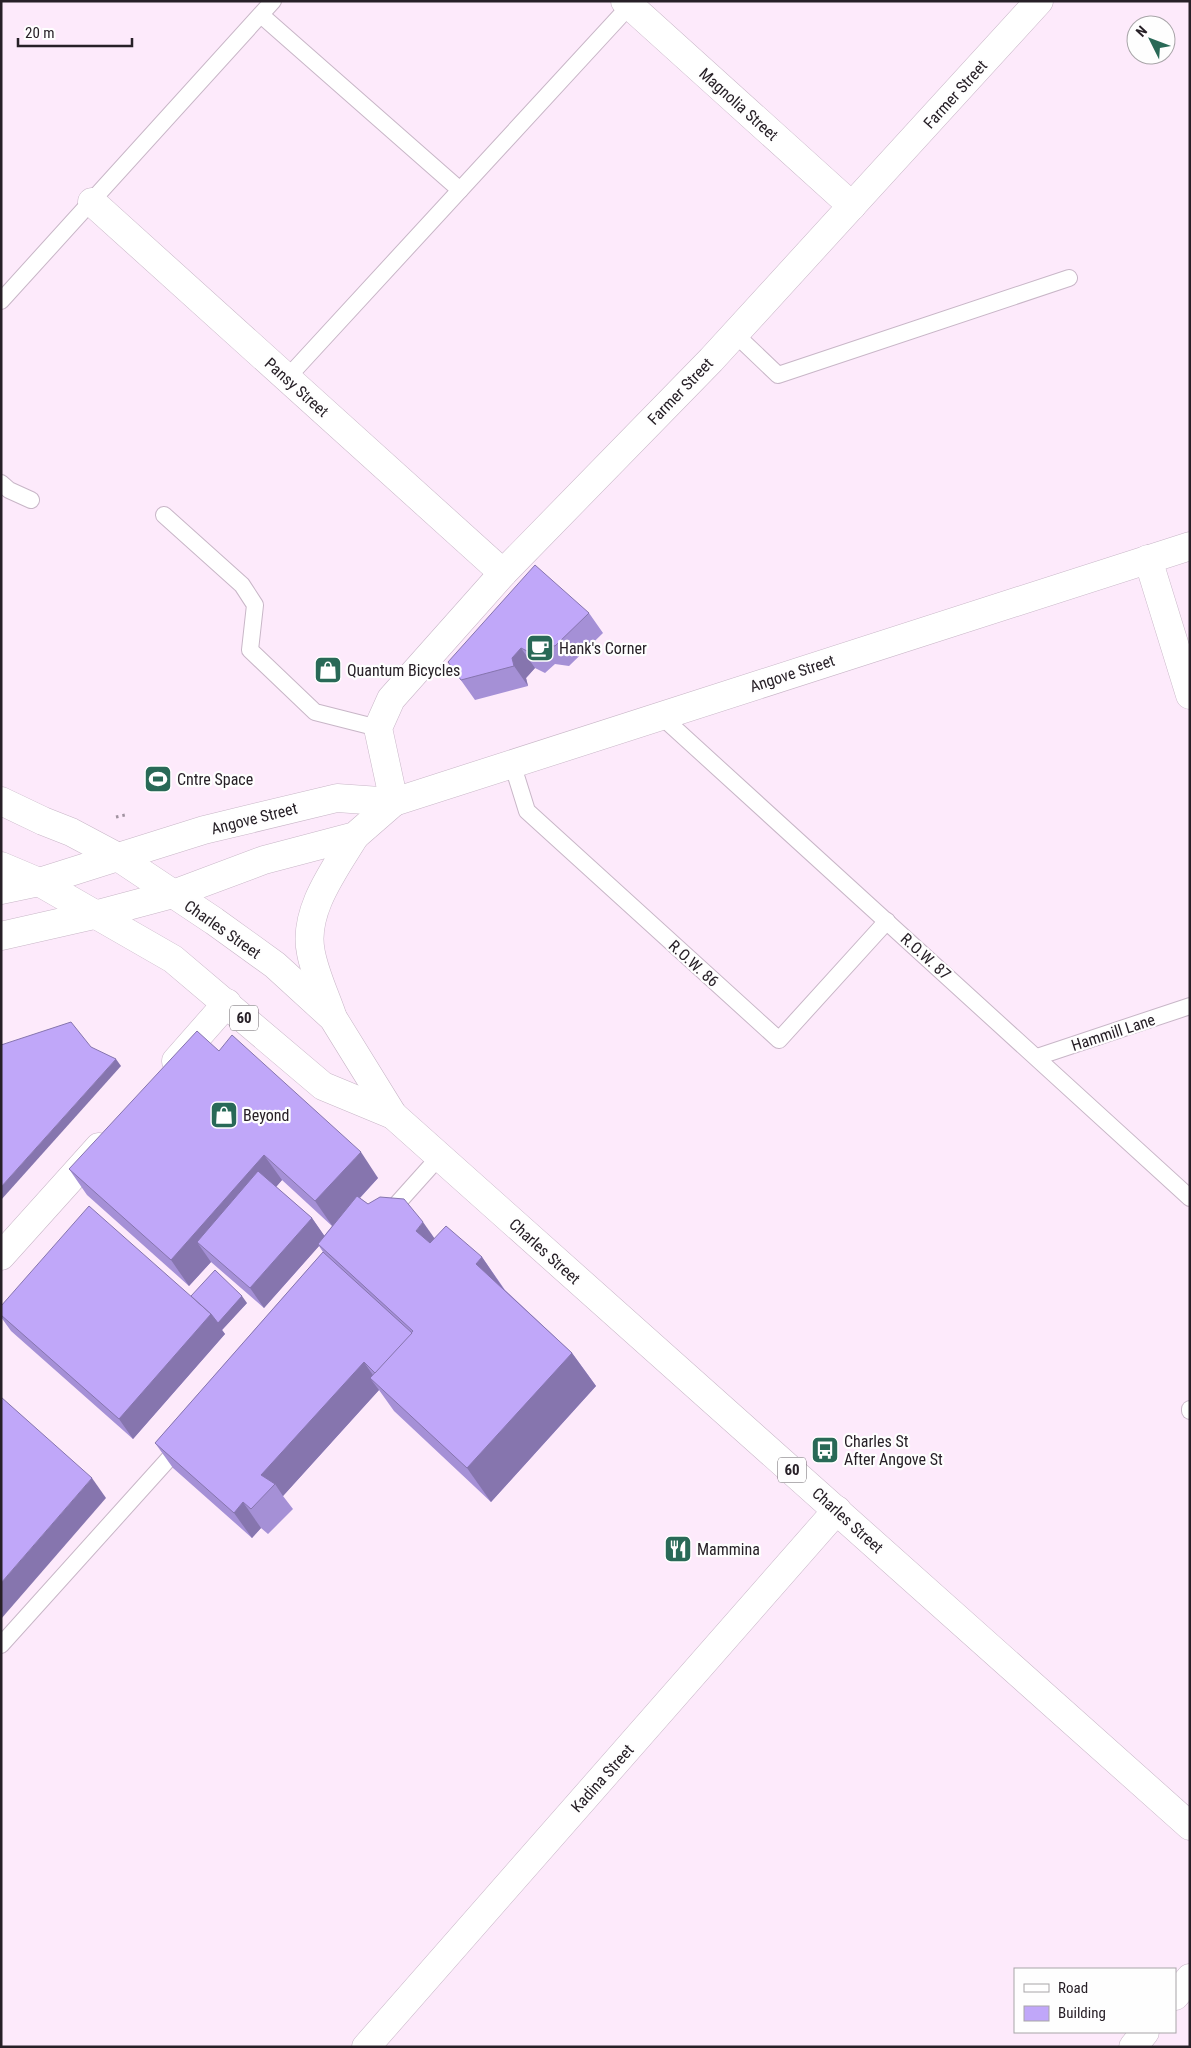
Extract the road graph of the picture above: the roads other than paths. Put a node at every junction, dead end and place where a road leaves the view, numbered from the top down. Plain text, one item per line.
1 (273, 1) edge
2 (1039, 1) edge
3 (630, 3) edge
4 (261, 15) junction
5 (460, 190) junction
6 (92, 202) junction
7 (852, 206) junction
8 (1069, 278) dead end
9 (1, 301) edge
10 (734, 334) junction
11 (287, 378) junction
12 (1, 483) edge
13 (31, 500) dead end
14 (164, 515) dead end
15 (1190, 546) edge
16 (1148, 559) junction
17 (503, 574) junction
18 (1190, 695) edge
19 (660, 715) junction
20 (378, 728) junction
21 (512, 763) junction
22 (1, 801) edge
23 (394, 802) junction
24 (354, 836) junction
25 (118, 857) junction
26 (1, 866) edge
27 (39, 882) junction
28 (1, 890) edge
29 (173, 894) junction
30 (98, 914) junction
31 (887, 920) junction
32 (1, 936) edge
33 (227, 1003) junction
34 (1190, 1006) edge
35 (333, 1018) junction
36 (1036, 1057) junction
37 (157, 1082) edge
38 (393, 1116) junction
39 (118, 1126) edge
40 (439, 1157) junction
41 (1190, 1198) edge
42 (380, 1224) edge
43 (1, 1256) edge
44 (194, 1430) edge
45 (837, 1510) junction
46 (1, 1645) edge
47 (1190, 1826) edge
48 (1190, 1978) edge
49 (1176, 1995) edge
50 (1144, 2033) edge
51 (366, 2047) edge
52 (1133, 2047) edge

1 - 4 lane
2 - 7 main road, Farmer Street
3 - 5 lane
3 - 7 main road, Magnolia Street
4 - 5 lane
4 - 6 lane
5 - 11 lane
6 - 9 lane
6 - 11 main road, Pansy Street
7 - 10 main road, Farmer Street
8 - 10 lane
10 - 17 main road, Farmer Street
11 - 17 main road, Pansy Street
12 - 13 lane
14 - 20 lane
15 - 16 main road, Angove Street
16 - 18 main road
16 - 19 main road, Angove Street
17 - 20 main road, Farmer Street
19 - 21 main road, Angove Street
19 - 31 lane, R.O.W. 87
20 - 23 main road
21 - 23 main road, Angove Street
21 - 31 lane, R.O.W. 86
22 - 25 main road, Charles Street / 60
23 - 24 main road, Angove Street
23 - 25 main road, Angove Street
24 - 29 main road, Angove Street
24 - 35 main road
25 - 27 main road, Angove Street
25 - 29 main road, Charles Street / 60
26 - 27 main road, Charles Street / 60
27 - 28 main road, Angove Street
27 - 30 main road, Charles Street / 60
29 - 30 main road, Angove Street
29 - 35 main road, Charles Street / 60
30 - 32 main road, Angove Street
30 - 33 main road, Charles Street / 60
31 - 36 lane, R.O.W. 87
33 - 37 main road
33 - 38 main road, Charles Street / 60
34 - 36 lane, Hammill Lane
35 - 38 main road, Charles Street / 60
36 - 41 lane, R.O.W. 87
38 - 40 main road, Charles Street / 60
39 - 43 main road
40 - 42 lane
40 - 45 main road, Charles Street / 60
44 - 46 lane
45 - 47 main road, Charles Street / 60
45 - 51 main road, Kadina Street
48 - 49 main road
50 - 52 main road

